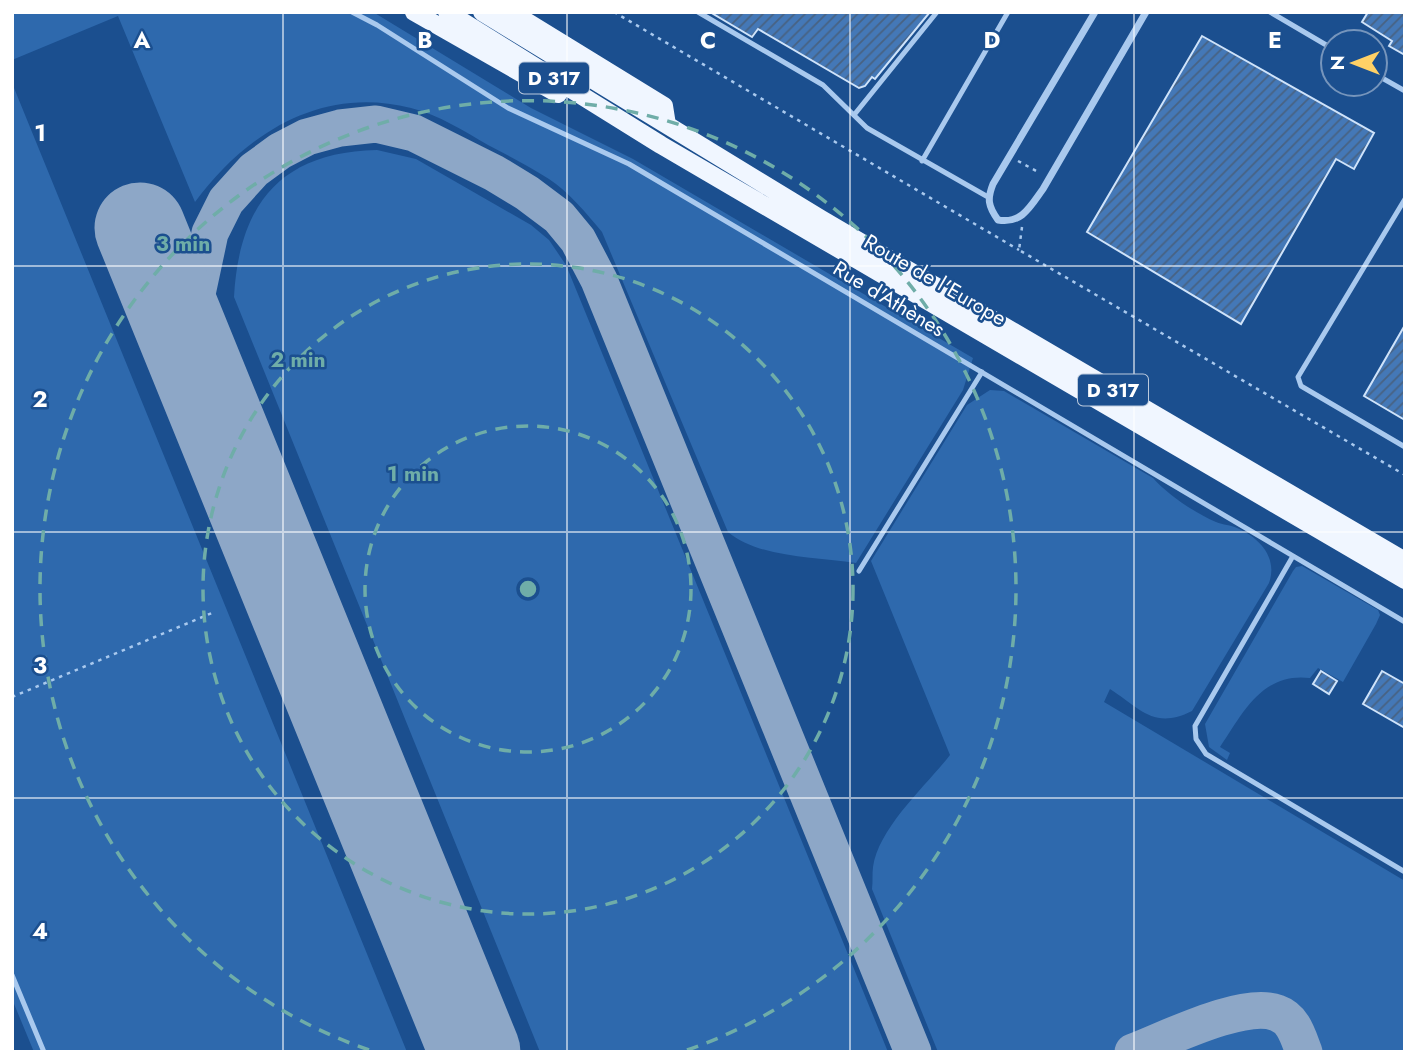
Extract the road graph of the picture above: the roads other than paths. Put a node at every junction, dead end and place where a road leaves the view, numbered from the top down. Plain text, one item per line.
1 (352, 12) edge
2 (414, 12) edge
3 (447, 12) edge
4 (482, 12) edge
5 (512, 12) edge
6 (698, 12) edge
7 (937, 12) edge
8 (1008, 12) edge
9 (1095, 12) edge
10 (1146, 12) edge
11 (1270, 12) edge
12 (1319, 41) edge
13 (1389, 82) edge
14 (1405, 91) edge
15 (854, 115) junction
16 (667, 125) junction
17 (661, 145) junction
18 (922, 160) junction
19 (988, 197) junction
20 (1405, 199) edge
21 (982, 372) junction
22 (1405, 447) edge
23 (1293, 556) junction
24 (1405, 561) edge
25 (859, 571) dead end
26 (1405, 580) edge
27 (1405, 622) edge
28 (1405, 872) edge
29 (12, 975) edge
30 (44, 1052) edge

1 - 21 lane, Rue d'Athènes
2 - 17 main road
3 - 17 main road, Route de l'Europe / D 317
4 - 16 main road, Route de l'Europe / D 317
5 - 16 main road
6 - 15 lane
7 - 15 lane
8 - 18 lane
9 - 19 street
10 - 19 street
11 - 12 lane
13 - 14 lane
15 - 18 lane
16 - 24 main road, Route de l'Europe / D 317
17 - 26 main road, Route de l'Europe / D 317
18 - 19 lane
20 - 22 lane
21 - 23 lane, Rue d'Athènes
21 - 25 lane
23 - 27 lane, Rue d'Athènes
23 - 28 lane
29 - 30 lane

